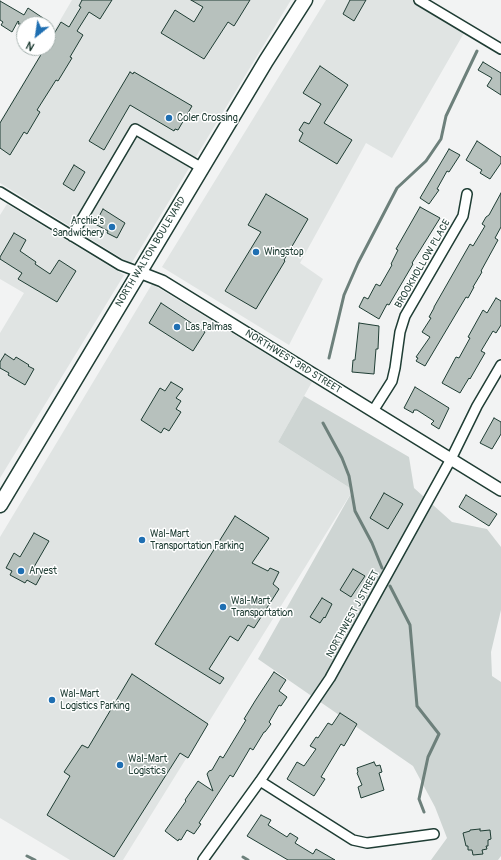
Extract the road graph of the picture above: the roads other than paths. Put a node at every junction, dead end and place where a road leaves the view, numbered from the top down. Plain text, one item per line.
1 (304, 0) edge
2 (419, 0) edge
3 (501, 49) edge
4 (202, 168) junction
5 (467, 194) dead end
6 (2, 196) edge
7 (72, 236) junction
8 (139, 272) junction
9 (501, 365) edge
10 (373, 411) junction
11 (451, 459) junction
12 (501, 490) edge
13 (0, 505) edge
14 (260, 781) junction
15 (434, 834) dead end
16 (203, 860) edge

1 - 4 main road, NORTH WALTON BOULEVARD
2 - 3 street
4 - 7 street
4 - 8 main road, NORTH WALTON BOULEVARD
5 - 10 street, BROOKHOLLOW PLACE
6 - 7 street, NORTHWEST 3RD STREET
7 - 8 street, NORTHWEST 3RD STREET
8 - 10 street, NORTHWEST 3RD STREET
8 - 13 main road, NORTH WALTON BOULEVARD
9 - 11 street, NORTHWEST J STREET
10 - 11 street, NORTHWEST 3RD STREET
11 - 12 street, NORTHWEST 3RD STREET
11 - 14 street, NORTHWEST J STREET
14 - 15 street
14 - 16 street, NORTHWEST J STREET

